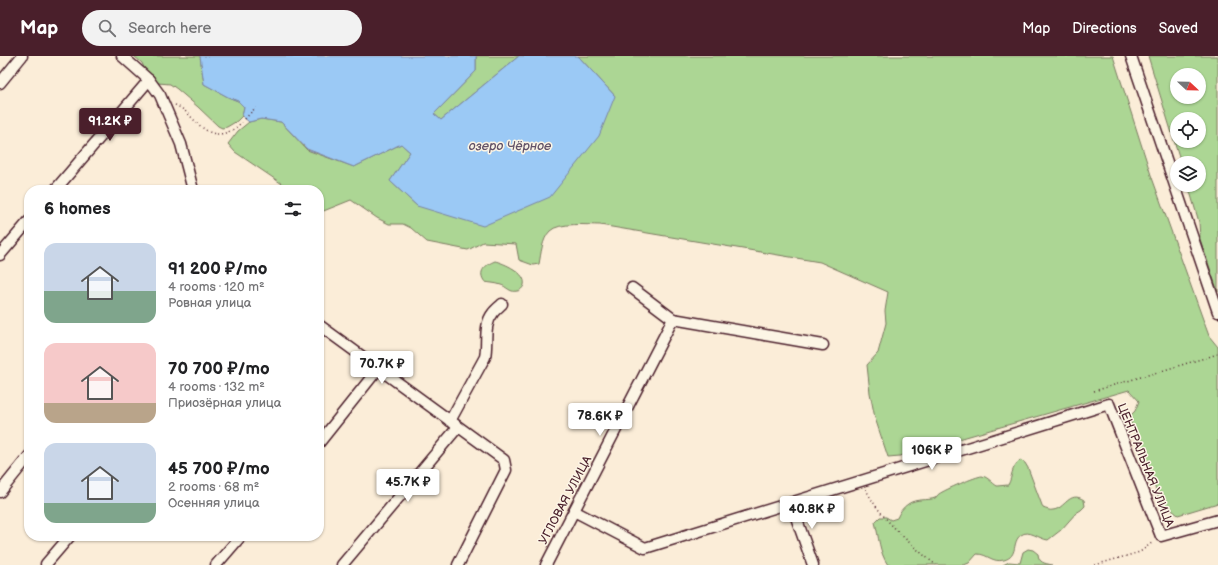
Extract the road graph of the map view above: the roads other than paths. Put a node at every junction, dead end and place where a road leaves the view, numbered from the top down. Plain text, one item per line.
1 (22, 56) edge
2 (122, 56) edge
3 (1131, 56) edge
4 (149, 80) junction
5 (0, 83) edge
6 (59, 185) edge
7 (192, 185) edge
8 (24, 227) edge
9 (0, 255) edge
10 (632, 288) dead end
11 (502, 304) dead end
12 (1218, 312) edge
13 (673, 320) junction
14 (324, 329) edge
15 (823, 345) dead end
16 (378, 369) junction
17 (454, 424) junction
18 (324, 437) edge
19 (24, 462) edge
20 (0, 492) edge
21 (791, 503) junction
22 (574, 511) junction
23 (1218, 520) edge
24 (66, 541) edge
25 (237, 541) edge
26 (46, 564) dead end
27 (216, 565) edge
28 (342, 565) edge
29 (458, 565) edge
30 (546, 565) edge
31 (812, 565) edge

1 - 5 street
2 - 4 street
3 - 12 street
4 - 6 street
4 - 7 street
8 - 9 street
10 - 13 street
11 - 17 street
13 - 15 street
13 - 22 street, УГЛОВАЯ УЛИЦА
14 - 16 street
16 - 17 street
16 - 18 street
17 - 28 street
17 - 29 street
19 - 20 street
21 - 22 street, ЦЕНТРАЛЬНАЯ УЛИЦА
21 - 23 street, ЦЕНТРАЛЬНАЯ УЛИЦА
21 - 31 street
22 - 30 street, УГЛОВАЯ УЛИЦА
24 - 26 street
25 - 27 street

